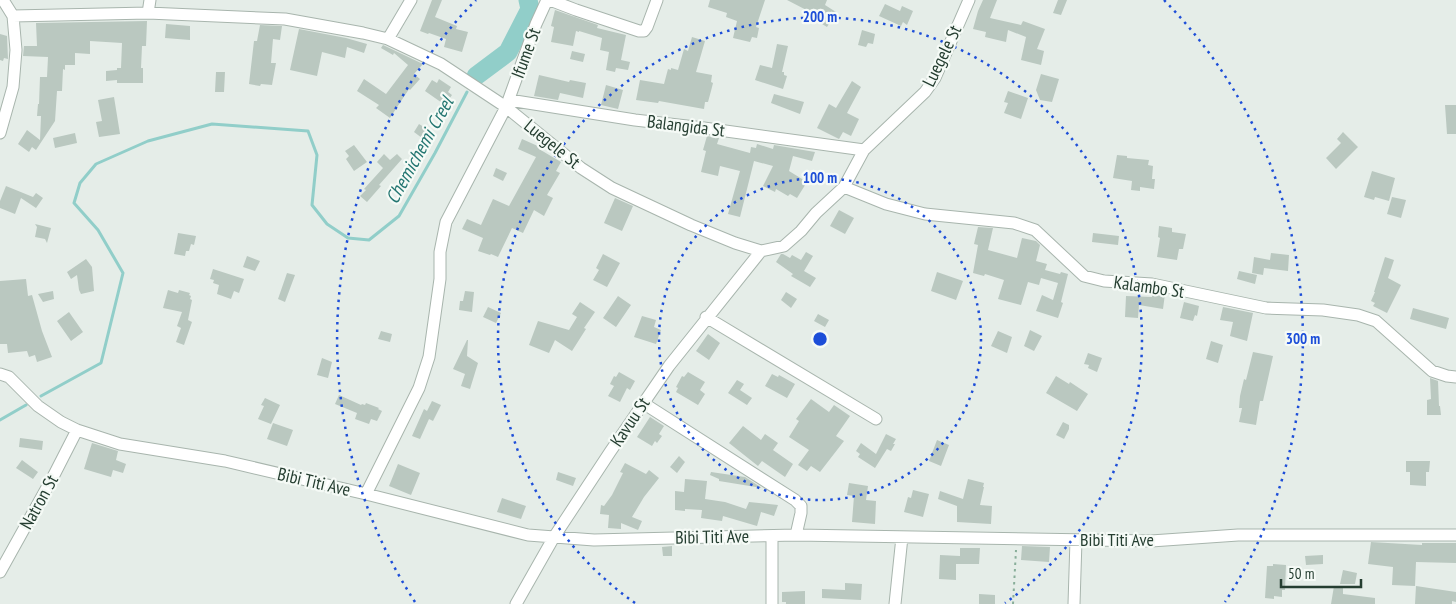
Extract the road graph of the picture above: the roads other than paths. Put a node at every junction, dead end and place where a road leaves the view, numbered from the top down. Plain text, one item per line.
1 (3, 0) edge
2 (150, 0) edge
3 (412, 0) edge
4 (548, 0) edge
5 (656, 0) edge
6 (969, 0) edge
7 (148, 13) junction
8 (13, 16) junction
9 (388, 39) junction
10 (508, 104) junction
11 (0, 133) edge
12 (864, 150) junction
13 (844, 187) junction
14 (761, 252) junction
15 (706, 317) junction
16 (0, 374) edge
17 (1456, 377) edge
18 (643, 403) junction
19 (876, 419) dead end
20 (77, 430) junction
21 (366, 494) junction
22 (796, 535) junction
23 (1456, 535) edge
24 (772, 536) junction
25 (554, 537) junction
26 (902, 537) junction
27 (1076, 540) junction
28 (0, 572) edge
29 (516, 604) edge
30 (772, 604) edge
31 (895, 604) edge
32 (1074, 604) edge

1 - 8 street
2 - 7 street
3 - 9 street
4 - 5 street
4 - 10 street, Ifume St
6 - 12 street, Luegele St
7 - 8 street, Luegele St
7 - 9 street, Luegele St
8 - 11 street
9 - 10 street, Luegele St
10 - 12 street, Balangida St
10 - 14 street, Luegele St
10 - 21 street, Ifume St
12 - 13 street, Luegele St
13 - 14 street, Luegele St
13 - 17 street, Kalambo St
14 - 15 street, Kavuu St
15 - 18 street, Kavuu St
15 - 19 street
16 - 20 street, Bibi Titi Ave
18 - 22 street
18 - 25 street, Kavuu St
20 - 21 street, Bibi Titi Ave
20 - 28 street, Natron St
21 - 25 street, Bibi Titi Ave
22 - 24 street, Bibi Titi Ave
22 - 26 street, Bibi Titi Ave
23 - 27 street, Bibi Titi Ave
24 - 25 street, Bibi Titi Ave
24 - 30 street
25 - 29 street, Kavuu St
26 - 27 street, Bibi Titi Ave
26 - 31 street
27 - 32 street

